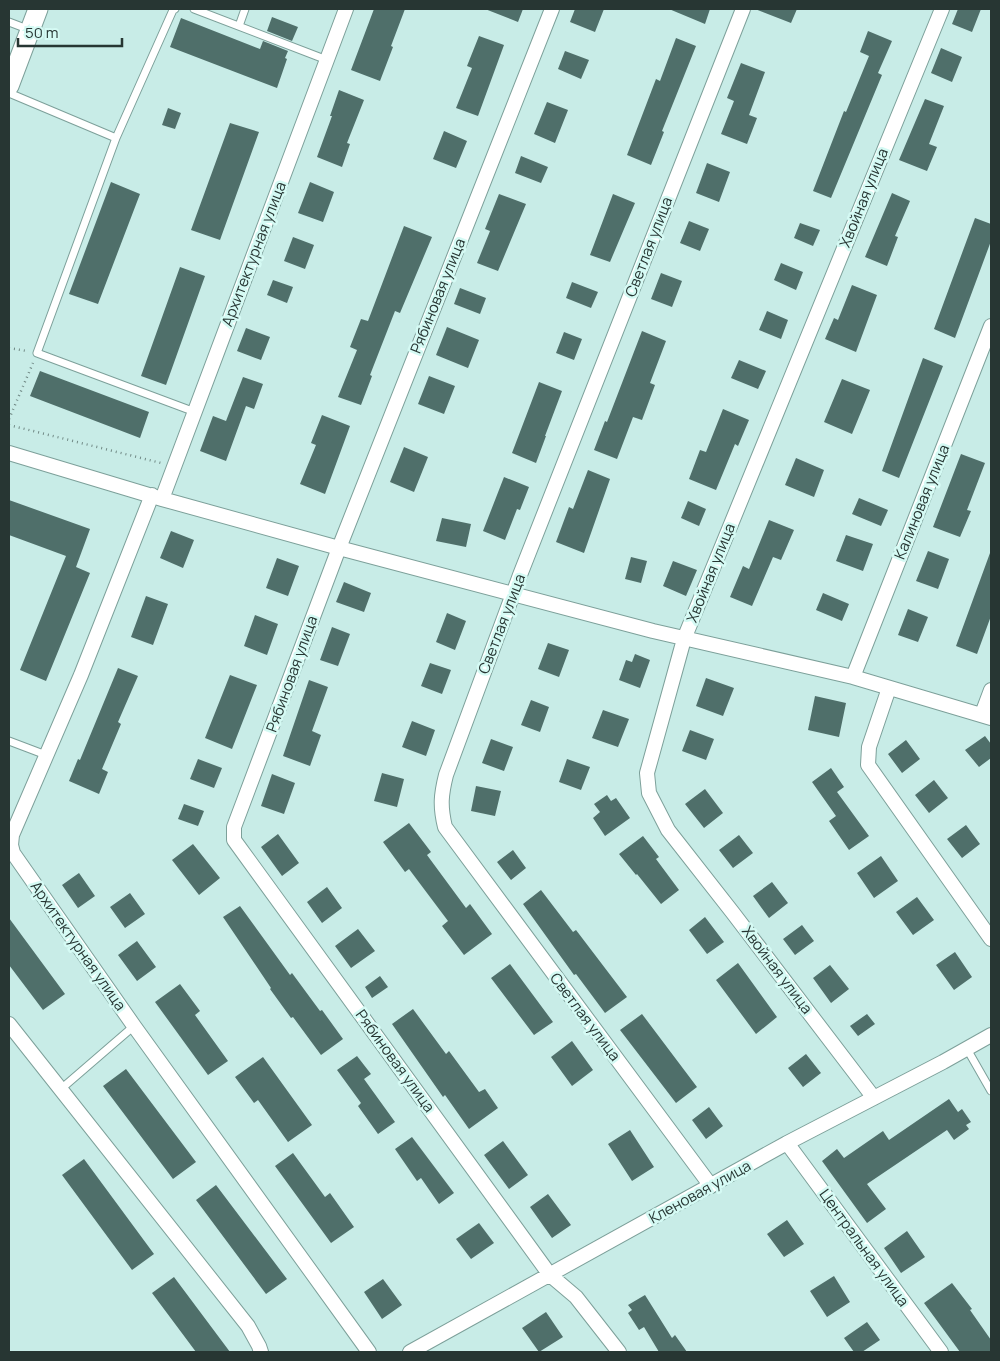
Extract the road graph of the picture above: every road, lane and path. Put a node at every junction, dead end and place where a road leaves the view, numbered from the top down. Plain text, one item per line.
1 (38, 9) edge
2 (175, 9) edge
3 (194, 9) edge
4 (245, 9) edge
5 (346, 9) edge
6 (552, 9) edge
7 (743, 9) edge
8 (942, 9) edge
9 (9, 22) edge
10 (239, 26) junction
11 (30, 30) junction
12 (327, 60) junction
13 (9, 86) edge
14 (9, 93) edge
15 (116, 138) junction
16 (991, 326) edge
17 (9, 348) edge
18 (37, 353) junction
19 (195, 412) junction
20 (9, 419) edge
21 (9, 425) edge
22 (9, 453) edge
23 (174, 467) junction
24 (157, 497) junction
25 (339, 548) junction
26 (514, 593) junction
27 (684, 639) junction
28 (852, 677) junction
29 (889, 688) junction
30 (991, 690) edge
31 (986, 716) edge
32 (9, 741) edge
33 (46, 755) junction
34 (10, 834) edge
35 (991, 939) edge
36 (9, 1024) edge
37 (134, 1026) junction
38 (991, 1035) edge
39 (967, 1049) junction
40 (61, 1089) junction
41 (991, 1091) edge
42 (874, 1098) junction
43 (787, 1143) junction
44 (711, 1186) junction
45 (550, 1275) junction
46 (261, 1352) edge
47 (369, 1352) edge
48 (410, 1352) edge
49 (619, 1352) edge
50 (941, 1352) edge

1 - 11 main road
2 - 15 lane
3 - 10 lane
4 - 10 lane
5 - 12 street, Архитектурная улица
6 - 25 street, Рябиновая улица
7 - 26 street, Светлая улица
8 - 27 street, Хвойная улица
9 - 11 lane
10 - 12 lane
11 - 13 main road
12 - 19 street, Архитектурная улица
14 - 15 lane
15 - 18 lane
16 - 28 street, Калиновая улица
17 - 18 path
18 - 19 lane
18 - 20 path
19 - 23 street, Архитектурная улица
21 - 23 path
22 - 24 street
23 - 24 street, Архитектурная улица
24 - 25 street
24 - 33 street, Архитектурная улица
25 - 26 street
25 - 45 street, Рябиновая улица
26 - 27 street
26 - 44 street, Светлая улица
27 - 28 street
27 - 42 street, Хвойная улица
28 - 29 street
29 - 31 street
29 - 35 street
30 - 31 street
32 - 33 lane
33 - 34 street, Архитектурная улица
34 - 37 street, Архитектурная улица
36 - 40 street
37 - 40 lane
37 - 47 street, Архитектурная улица
38 - 39 street, Кленовая улица
39 - 41 lane
39 - 42 street, Кленовая улица
40 - 46 street
42 - 43 street, Кленовая улица
43 - 44 street, Кленовая улица
43 - 50 street, Центральная улица
44 - 45 street, Кленовая улица
45 - 48 street, Кленовая улица
45 - 49 street, Рябиновая улица

